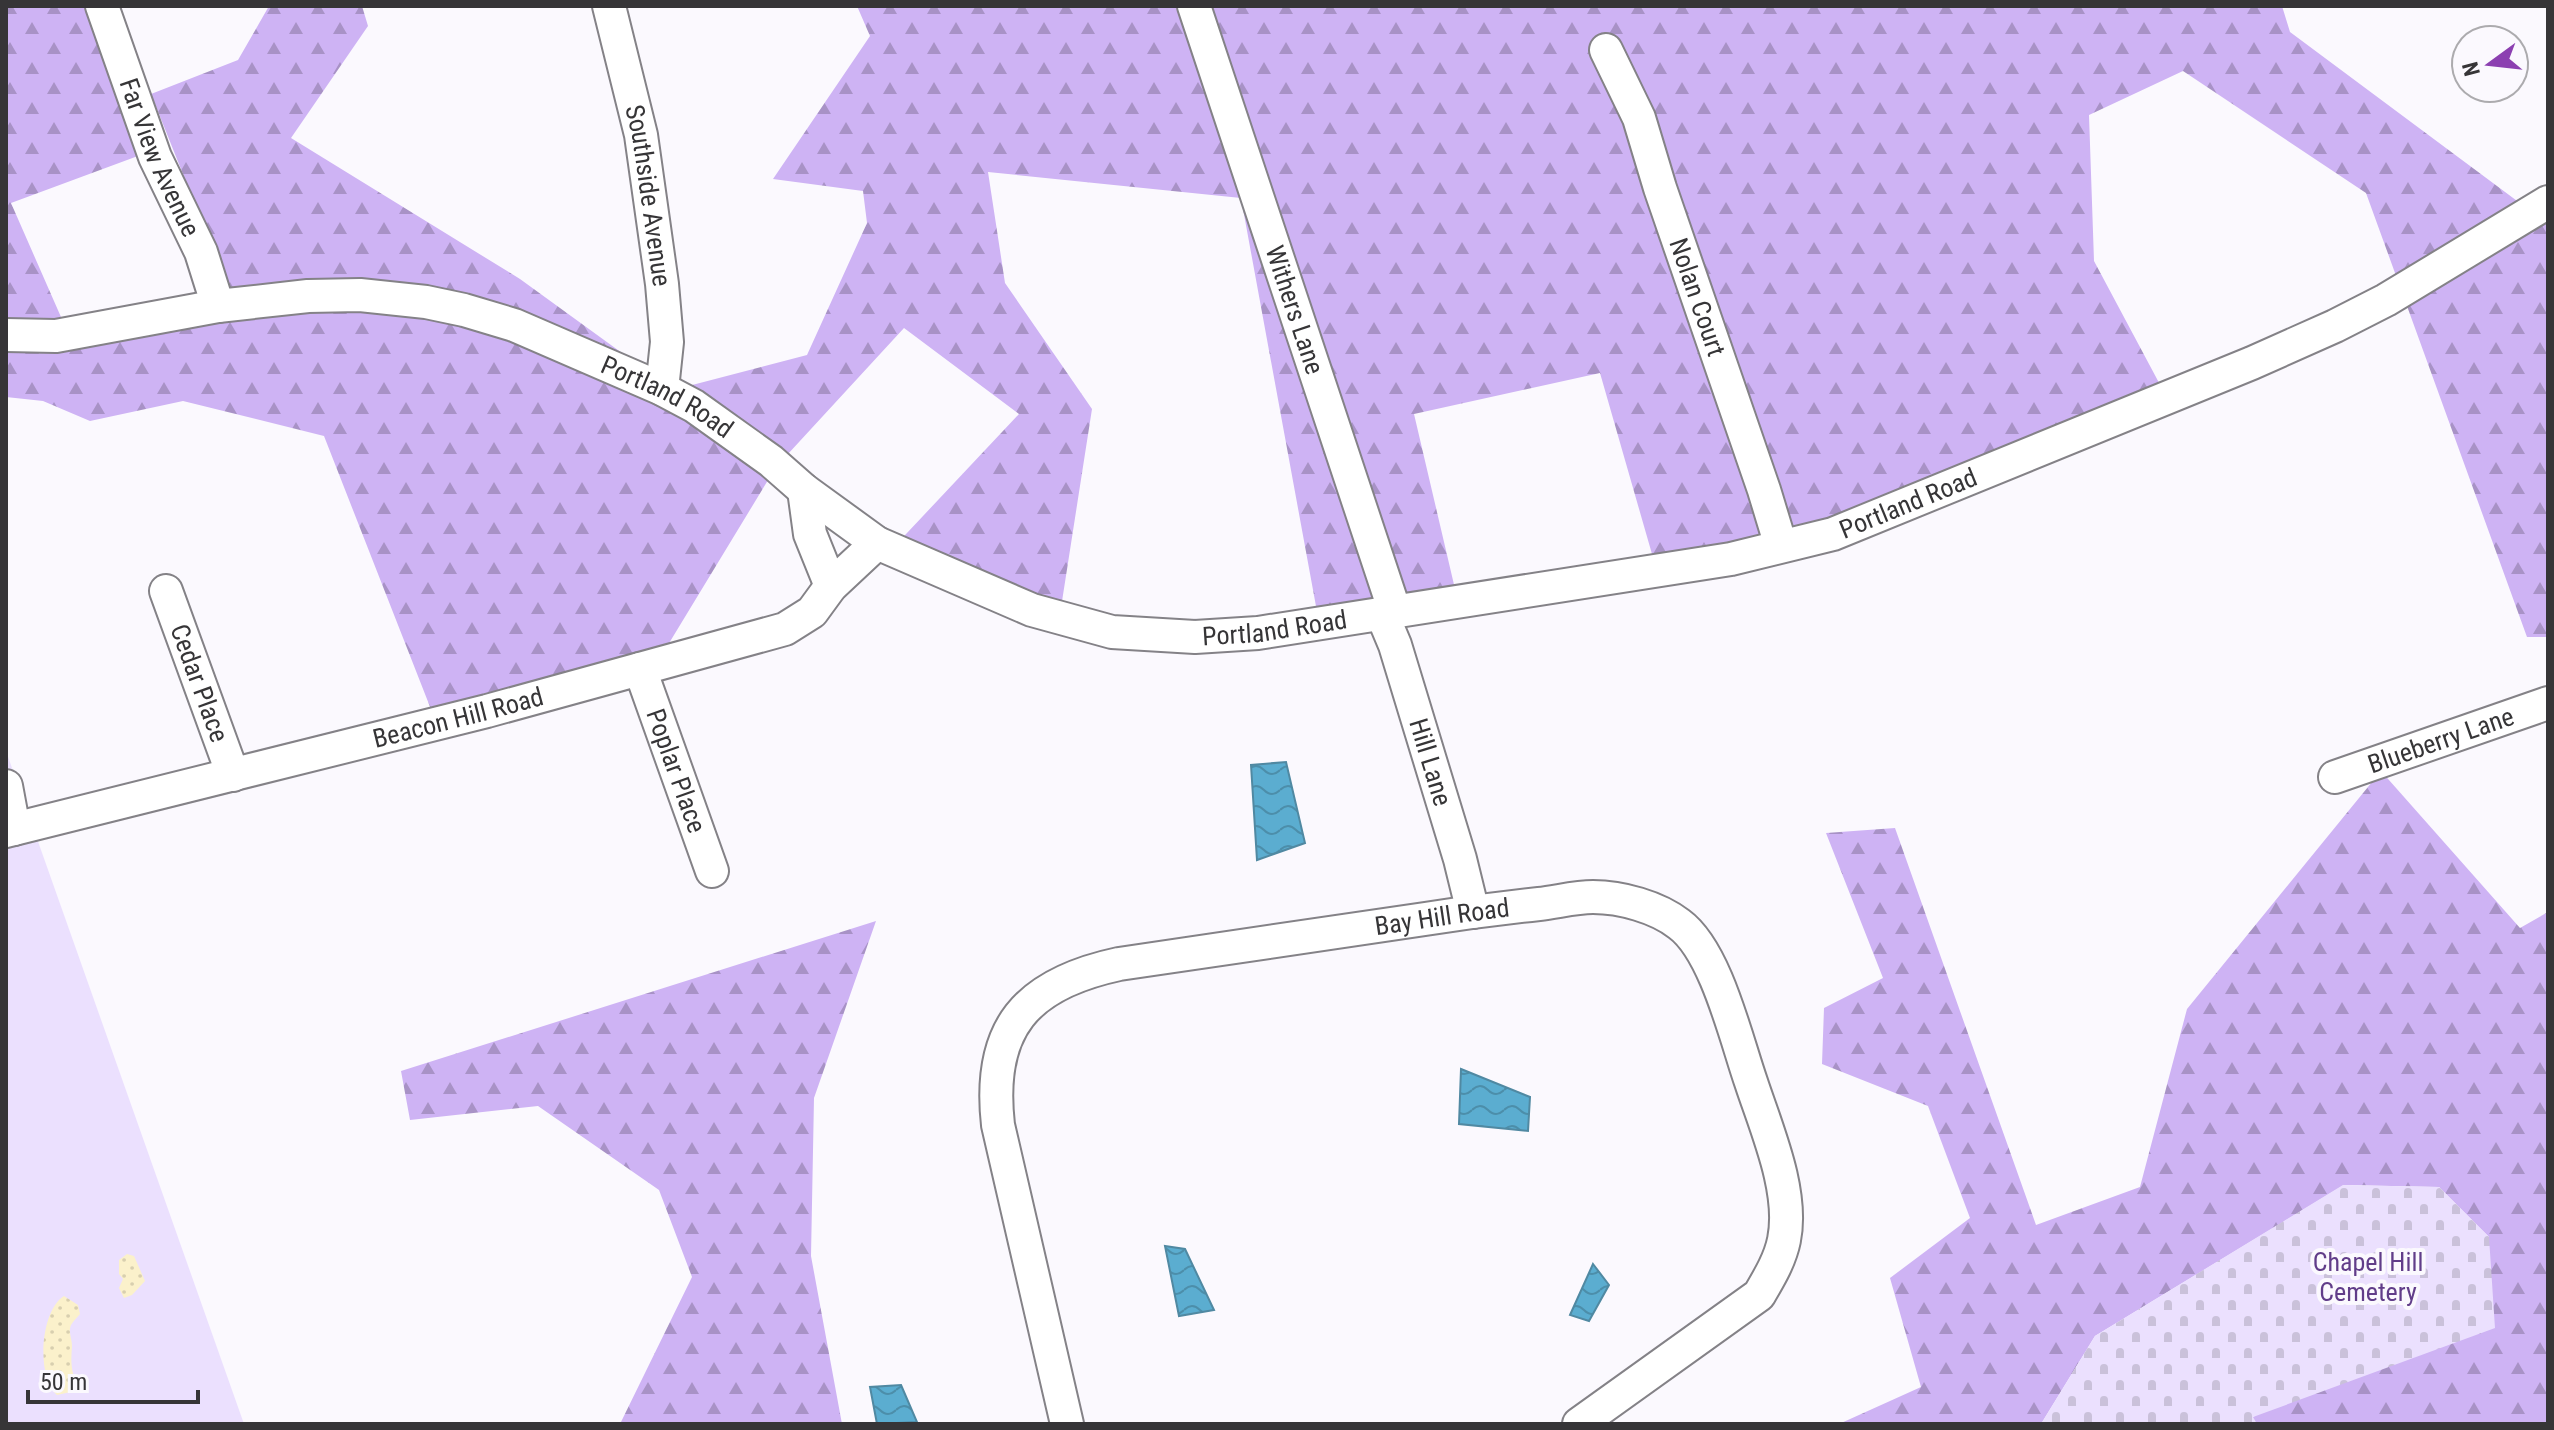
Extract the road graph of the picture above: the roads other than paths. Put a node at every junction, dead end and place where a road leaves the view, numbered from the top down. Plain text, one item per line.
1 (102, 6) edge
2 (609, 6) edge
3 (1194, 6) edge
4 (1606, 50) dead end
5 (2548, 202) edge
6 (218, 306) junction
7 (6, 335) edge
8 (662, 389) junction
9 (804, 490) junction
10 (877, 543) junction
11 (1781, 546) junction
12 (831, 586) junction
13 (166, 591) dead end
14 (1389, 613) junction
15 (640, 669) junction
16 (2548, 703) edge
17 (233, 775) junction
18 (2335, 777) dead end
19 (6, 786) edge
20 (10, 830) edge
21 (712, 871) dead end
22 (1473, 912) junction
23 (1067, 1424) edge
24 (1579, 1424) edge

1 - 6 street, Far View Avenue
2 - 8 street, Southside Avenue
3 - 14 street, Withers Lane
4 - 11 street, Nolan Court
5 - 11 street, Portland Road
6 - 7 street, Portland Road
6 - 8 street, Portland Road
8 - 9 street, Portland Road
9 - 10 street, Portland Road
9 - 12 street
10 - 12 street, Beacon Hill Road
10 - 14 street, Portland Road
11 - 14 street, Portland Road
12 - 15 street, Beacon Hill Road
13 - 17 street, Cedar Place
14 - 22 street, Hill Lane
15 - 17 street, Beacon Hill Road
15 - 21 street, Poplar Place
16 - 18 street, Blueberry Lane
17 - 20 street, Beacon Hill Road
19 - 20 street
22 - 23 street, Bay Hill Road
22 - 24 street, Bay Hill Road

